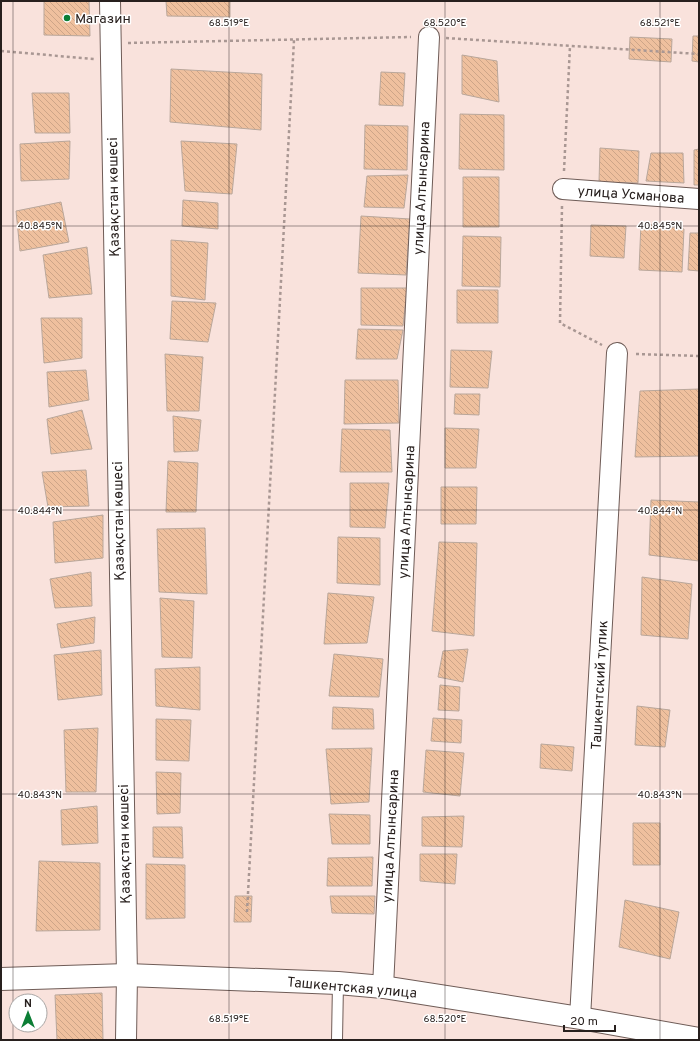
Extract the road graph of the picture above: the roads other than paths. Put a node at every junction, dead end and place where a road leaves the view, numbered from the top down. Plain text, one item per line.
1 (110, 1) edge
2 (428, 37) road end
3 (563, 189) road end
4 (699, 199) edge
5 (617, 353) road end
6 (127, 975) junction
7 (1, 979) edge
8 (338, 983) junction
9 (383, 987) junction
10 (580, 1018) junction
11 (699, 1039) edge
12 (126, 1040) edge
13 (337, 1040) edge

1 - 6 street, Қазақстан көшесі
2 - 9 street, улица Алтынсарина
3 - 4 street, улица Усманова
5 - 10 street, Ташкентский тупик
6 - 7 main road, Ташкентская улица
6 - 8 main road, Ташкентская улица
6 - 12 street, Қазақстан көшесі
8 - 9 main road, Ташкентская улица
8 - 13 lane
9 - 10 main road, Ташкентская улица
10 - 11 main road, Ташкентская улица

